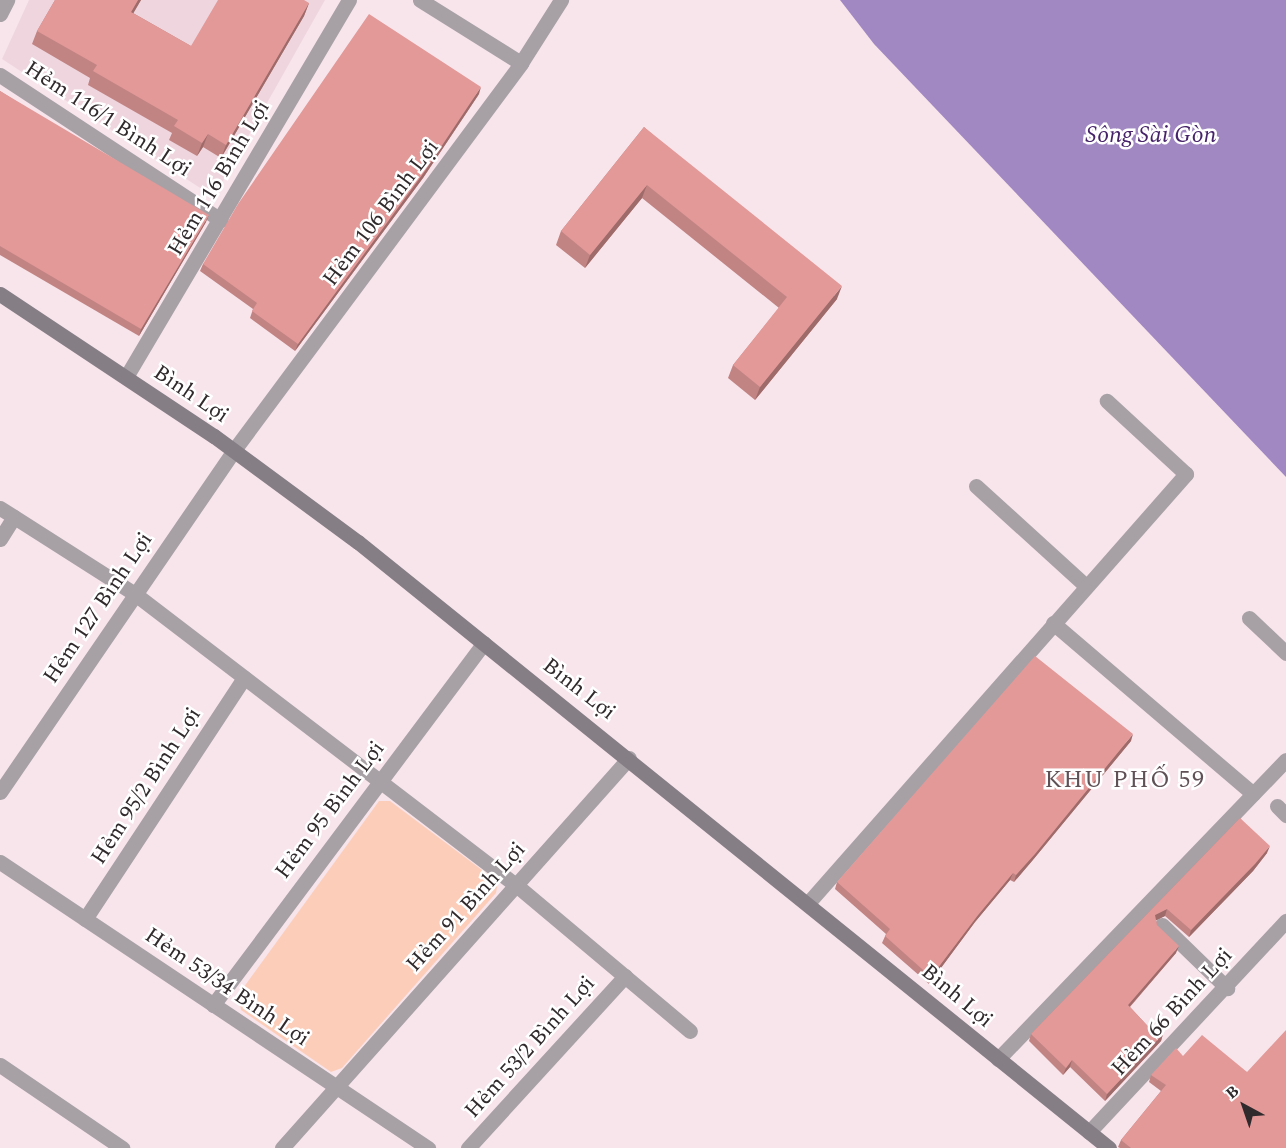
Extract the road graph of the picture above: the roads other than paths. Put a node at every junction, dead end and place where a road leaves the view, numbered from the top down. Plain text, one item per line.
1 (7, 0) edge
2 (349, 0) edge
3 (420, 0) edge
4 (561, 0) edge
5 (0, 14) edge
6 (521, 63) junction
7 (0, 75) edge
8 (221, 220) junction
9 (0, 294) edge
10 (126, 377) junction
11 (1107, 401) dead end
12 (234, 450) junction
13 (976, 486) dead end
14 (0, 508) edge
15 (14, 517) junction
16 (0, 538) edge
17 (1086, 586) junction
18 (135, 594) junction
19 (1249, 618) dead end
20 (1053, 623) junction
21 (484, 643) junction
22 (1286, 653) edge
23 (244, 678) junction
24 (629, 758) junction
25 (1286, 760) edge
26 (379, 781) junction
27 (0, 792) edge
28 (1253, 794) junction
29 (0, 862) edge
30 (516, 885) junction
31 (808, 903) junction
32 (85, 919) junction
33 (1286, 921) edge
34 (1162, 925) dead end
35 (625, 976) junction
36 (1227, 988) junction
37 (213, 1005) junction
38 (690, 1031) dead end
39 (998, 1059) junction
40 (0, 1065) edge
41 (336, 1087) junction
42 (1089, 1132) junction
43 (122, 1148) edge
44 (282, 1148) edge
45 (428, 1148) edge
46 (468, 1148) edge
47 (1109, 1148) edge

1 - 5 street
2 - 8 street, Hẻm 116 Bình Lợi
3 - 6 street
4 - 6 street, Hẻm 106 Bình Lợi
6 - 12 street, Hẻm 106 Bình Lợi
7 - 8 street, Hẻm 116/1 Bình Lợi
8 - 10 street, Hẻm 116 Bình Lợi
9 - 10 street, Bình Lợi
10 - 12 street, Bình Lợi
11 - 17 street
12 - 18 street, Hẻm 127 Bình Lợi
12 - 21 street, Bình Lợi
13 - 17 street
14 - 15 street
15 - 16 street
15 - 18 street
17 - 20 street
18 - 23 street
18 - 27 street, Hẻm 127 Bình Lợi
19 - 22 street
20 - 28 street
20 - 31 street
21 - 24 street, Bình Lợi
21 - 26 street, Hẻm 95 Bình Lợi
23 - 26 street
23 - 32 street, Hẻm 95/2 Bình Lợi
24 - 30 street, Hẻm 91 Bình Lợi
24 - 31 street, Bình Lợi
25 - 28 street
26 - 30 street, Hẻm 53/2 Bình Lợi
26 - 37 street, Hẻm 95 Bình Lợi
28 - 39 street
29 - 32 street, Hẻm 53/34 Bình Lợi
30 - 35 street, Hẻm 53/2 Bình Lợi
30 - 41 street, Hẻm 91 Bình Lợi
31 - 39 street, Bình Lợi
32 - 37 street, Hẻm 53/34 Bình Lợi
33 - 36 street, Hẻm 66 Bình Lợi
34 - 36 street
35 - 38 street, Hẻm 53/2 Bình Lợi
35 - 46 street, Hẻm 53/2 Bình Lợi
36 - 42 street, Hẻm 66 Bình Lợi
37 - 41 street, Hẻm 53/34 Bình Lợi
39 - 42 street, Bình Lợi
40 - 43 street
41 - 44 street, Hẻm 91 Bình Lợi
41 - 45 street, Hẻm 53/34 Bình Lợi
42 - 47 street, Bình Lợi

